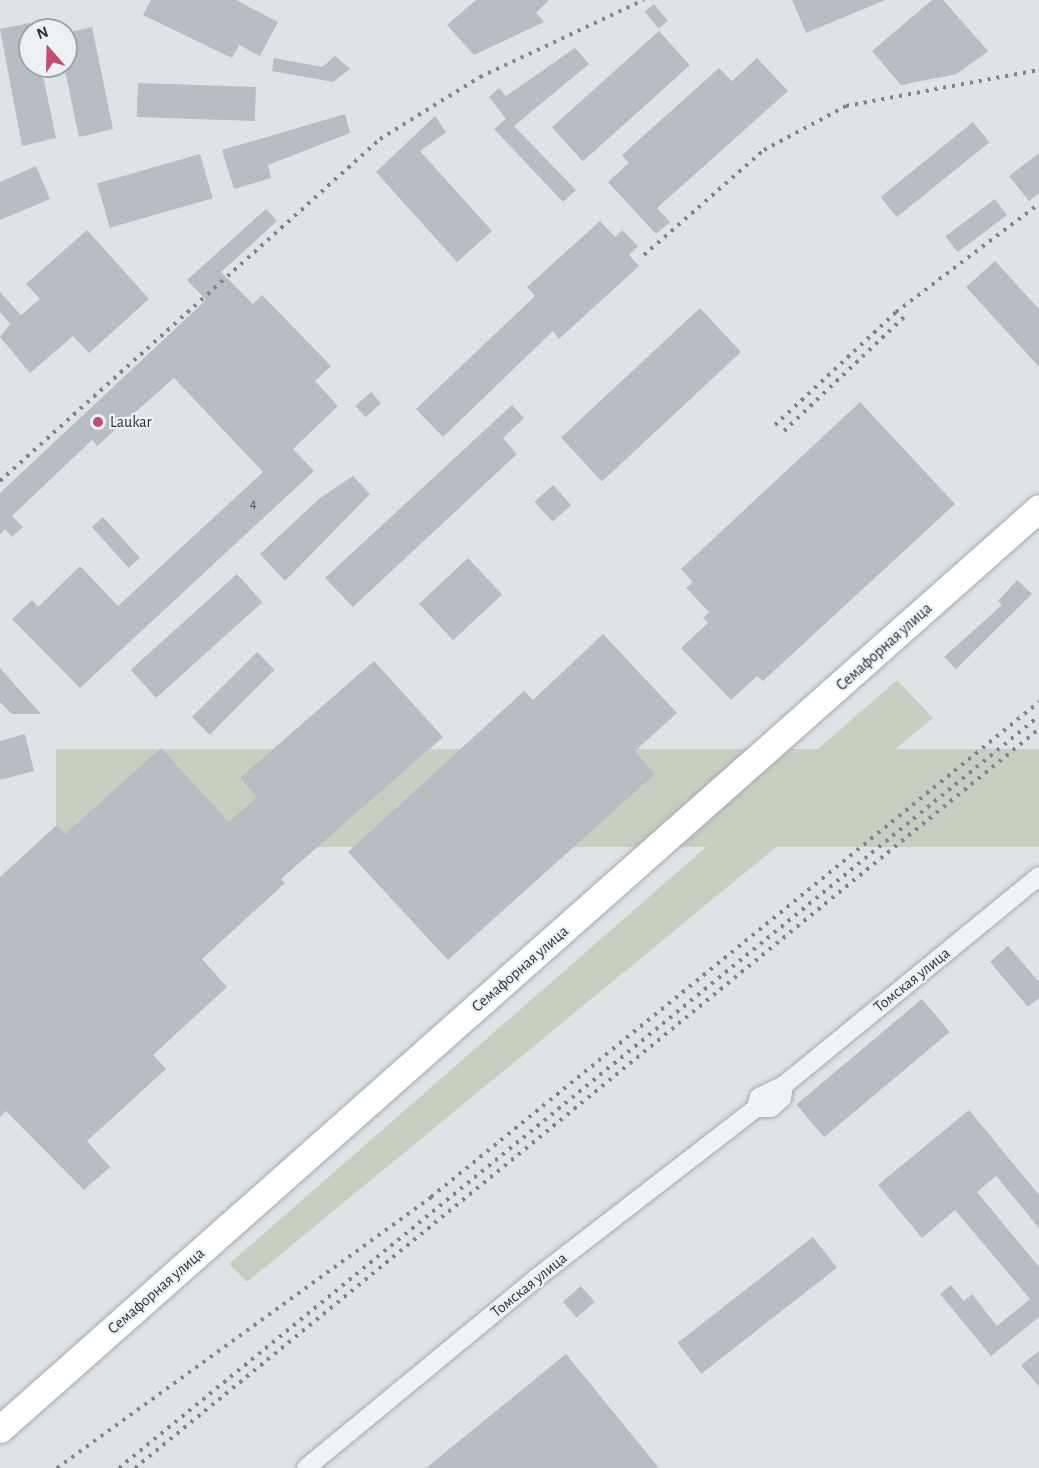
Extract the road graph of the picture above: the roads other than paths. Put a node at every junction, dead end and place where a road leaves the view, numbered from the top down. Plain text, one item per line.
1 (1039, 508) edge
2 (1039, 876) edge
3 (0, 1429) edge
4 (306, 1468) edge

1 - 3 highway, Семафорная улица
2 - 4 street, Томская улица

